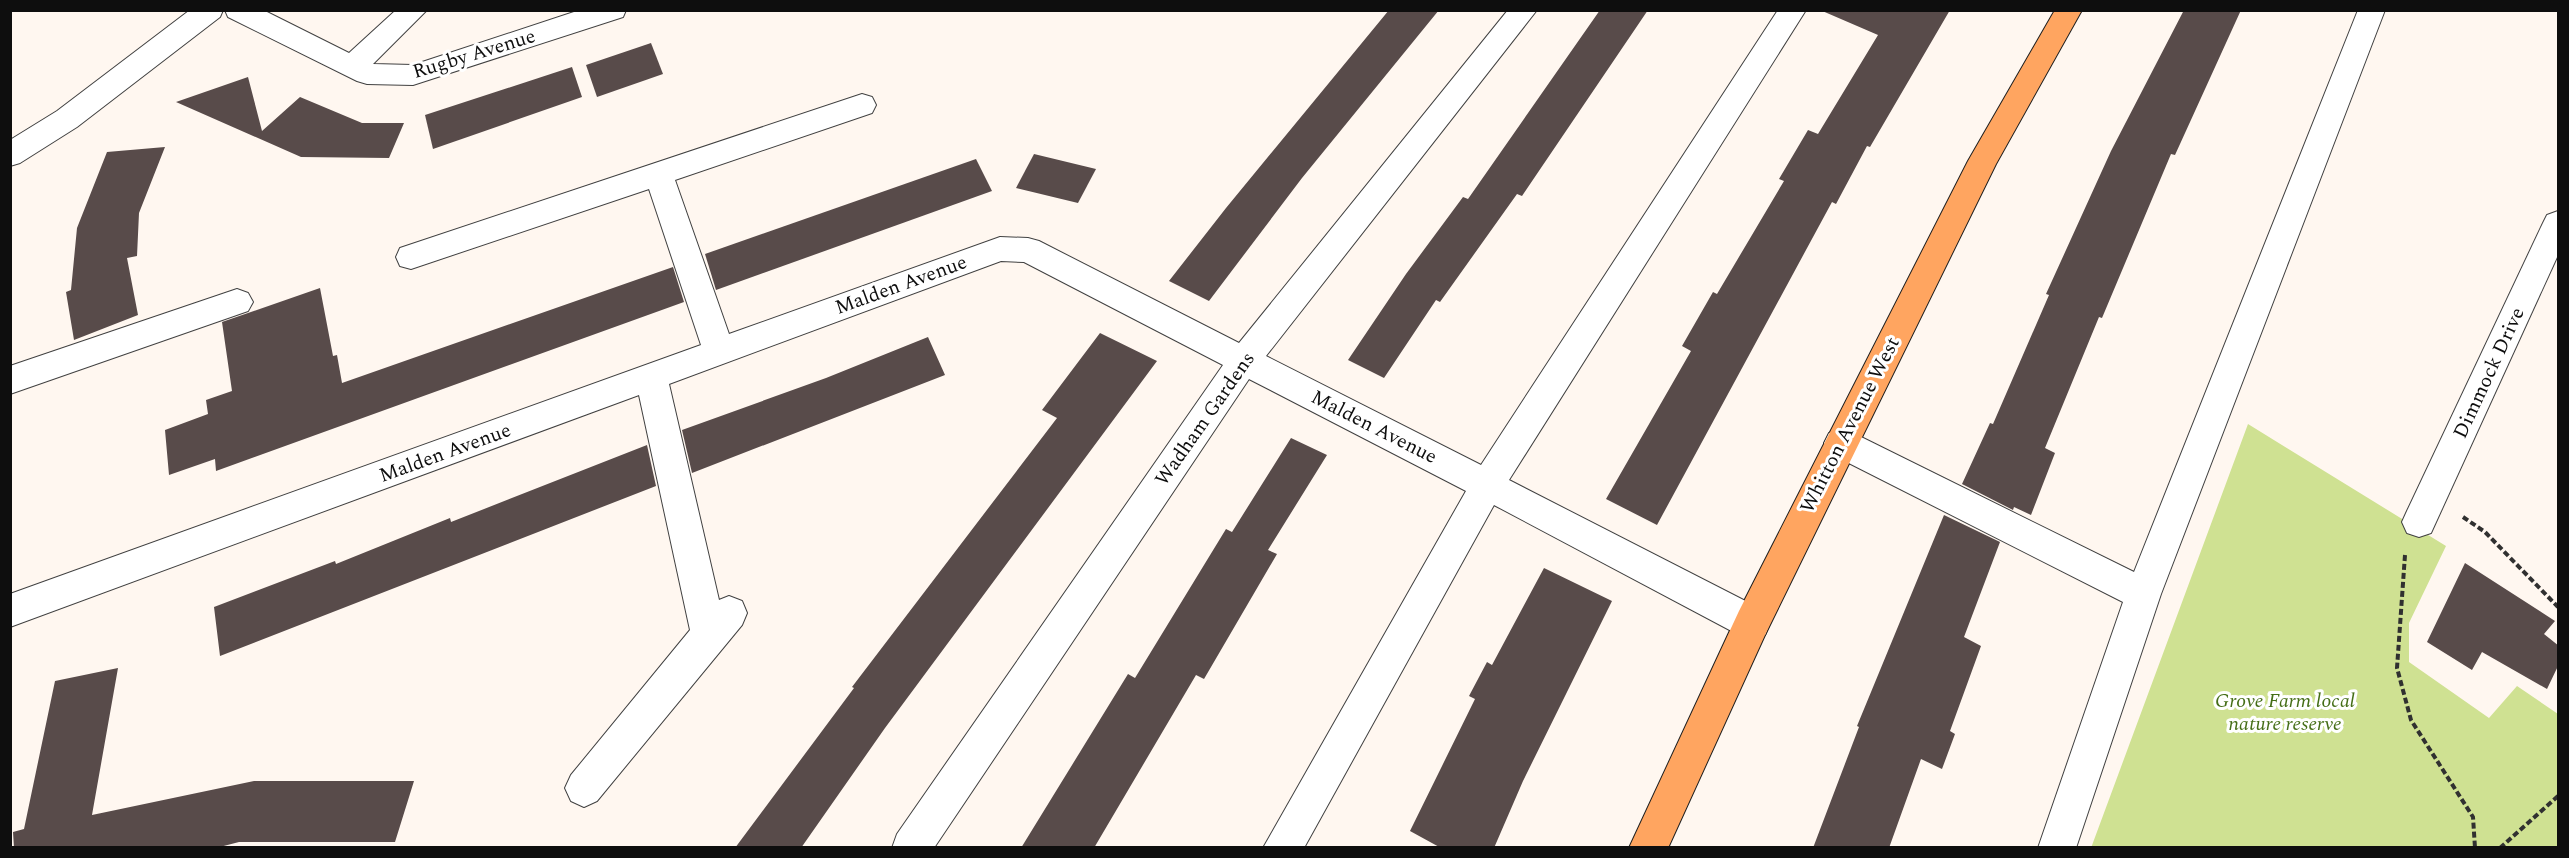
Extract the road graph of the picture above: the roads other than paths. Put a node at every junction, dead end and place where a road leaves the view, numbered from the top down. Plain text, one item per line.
1 (210, 10) edge
2 (238, 10) edge
3 (414, 10) edge
4 (613, 10) edge
5 (1524, 10) edge
6 (1792, 10) edge
7 (2069, 10) edge
8 (2372, 10) edge
9 (352, 67) junction
10 (862, 105) dead end
11 (10, 155) edge
12 (659, 175) junction
13 (2555, 241) edge
14 (411, 257) dead end
15 (237, 302) dead end
16 (719, 351) junction
17 (1244, 360) junction
18 (652, 378) junction
19 (10, 380) edge
20 (1841, 443) junction
21 (1487, 485) junction
22 (2426, 509) road end
23 (2143, 594) junction
24 (10, 611) edge
25 (1752, 624) junction
26 (584, 788) dead end
27 (911, 848) edge
28 (1282, 848) edge
29 (1648, 848) edge
30 (2057, 848) edge

1 - 11 street
2 - 9 street, Rugby Avenue
3 - 9 street
4 - 9 street, Rugby Avenue
5 - 17 street, Wadham Gardens
6 - 21 street
7 - 20 main road, Whitton Avenue West
8 - 23 street
10 - 12 street
12 - 14 street
12 - 16 street
13 - 22 street, Dimmock Drive
15 - 19 street
16 - 17 street, Malden Avenue
16 - 18 street, Malden Avenue
17 - 21 street, Malden Avenue
17 - 27 street, Wadham Gardens
18 - 24 street, Malden Avenue
18 - 26 street
20 - 23 street
20 - 25 main road, Whitton Avenue West
21 - 25 street, Malden Avenue
21 - 28 street
23 - 30 street
25 - 29 main road, Whitton Avenue West

